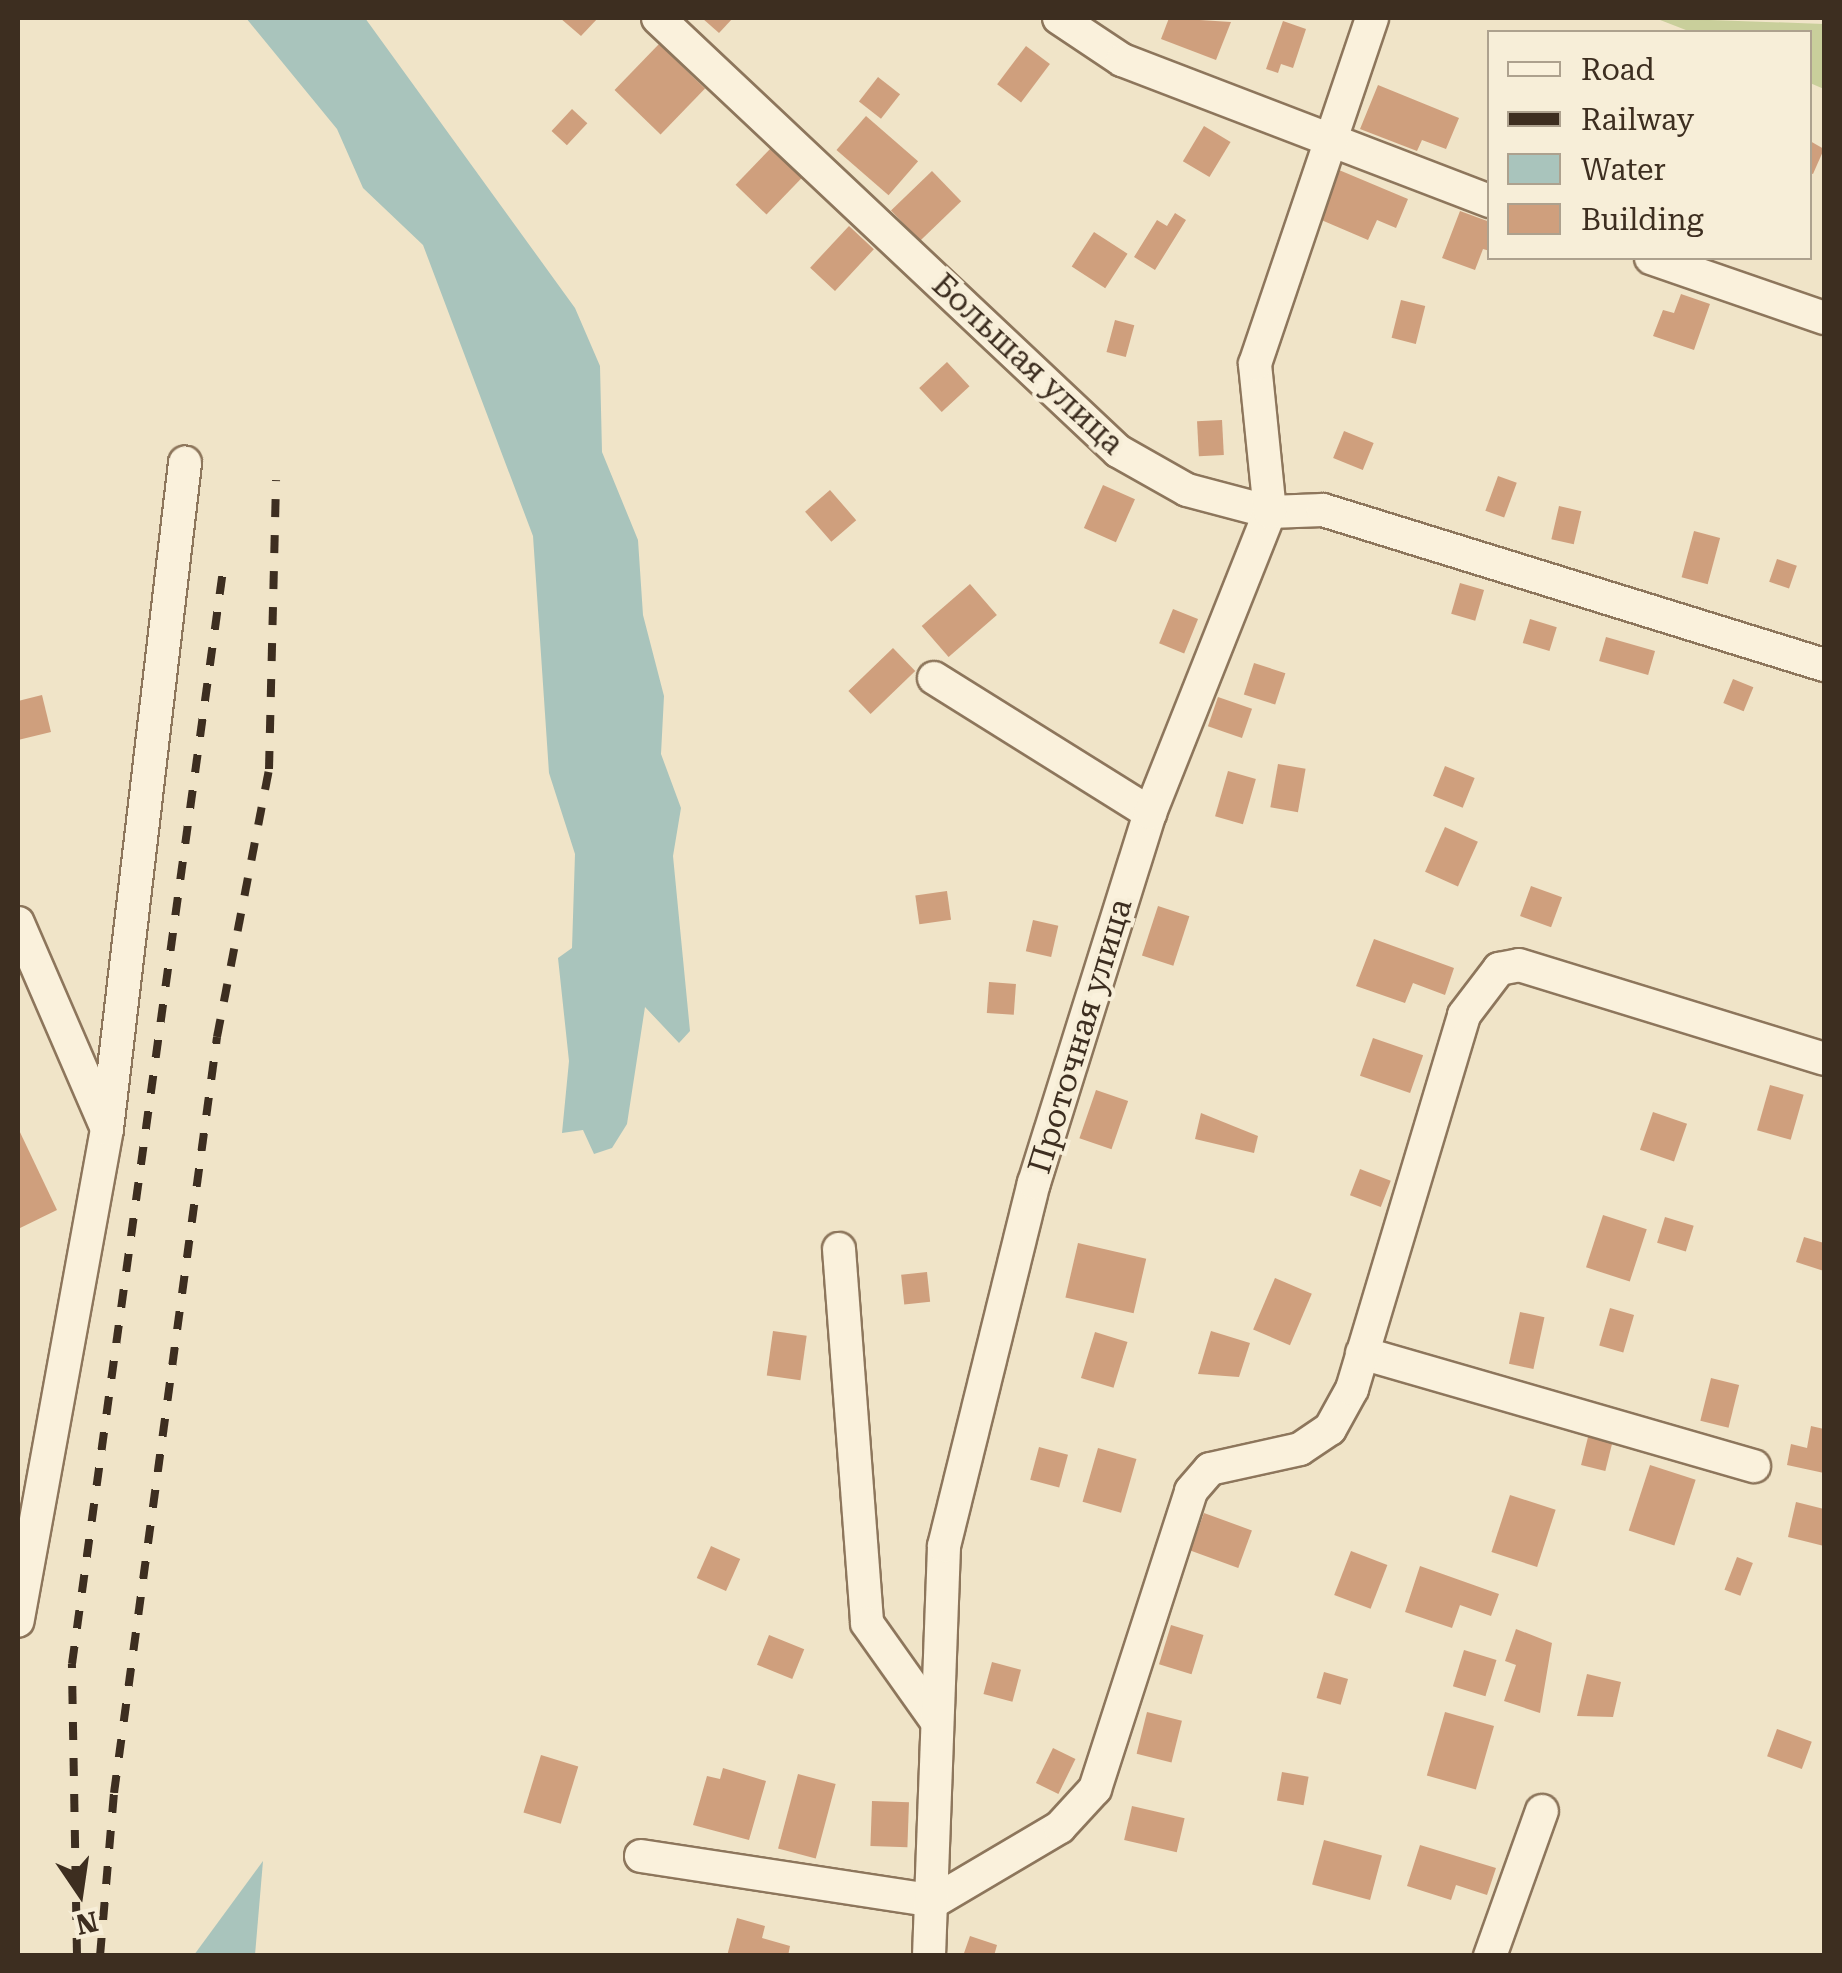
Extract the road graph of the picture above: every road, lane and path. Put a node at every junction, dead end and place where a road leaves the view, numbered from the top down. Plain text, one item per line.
1 (658, 18) edge
2 (1059, 18) edge
3 (1372, 18) edge
4 (1331, 146) junction
5 (1487, 200) edge
6 (1657, 260) edge
7 (1824, 318) edge
8 (185, 463) dead end
9 (1270, 512) junction
10 (1824, 664) edge
11 (934, 678) dead end
12 (1150, 814) junction
13 (18, 923) edge
14 (1824, 1059) edge
15 (108, 1128) junction
16 (838, 1249) dead end
17 (1362, 1354) junction
18 (1754, 1466) dead end
19 (18, 1621) edge
20 (934, 1719) junction
21 (1542, 1811) dead end
22 (641, 1856) dead end
23 (935, 1901) junction
24 (930, 1956) edge
25 (1490, 1956) edge

1 - 9 street, Большая улица
2 - 4 street
3 - 4 street, Проточная улица
4 - 5 street
4 - 9 street, Проточная улица
6 - 7 street
8 - 15 street
9 - 10 street, Большая улица
9 - 12 street, Проточная улица
11 - 12 street
12 - 20 street, Проточная улица
13 - 15 street
14 - 17 street
15 - 19 street
16 - 20 street
17 - 18 street
17 - 23 street
20 - 23 street, Проточная улица
21 - 25 street
22 - 23 street
23 - 24 street, Проточная улица

